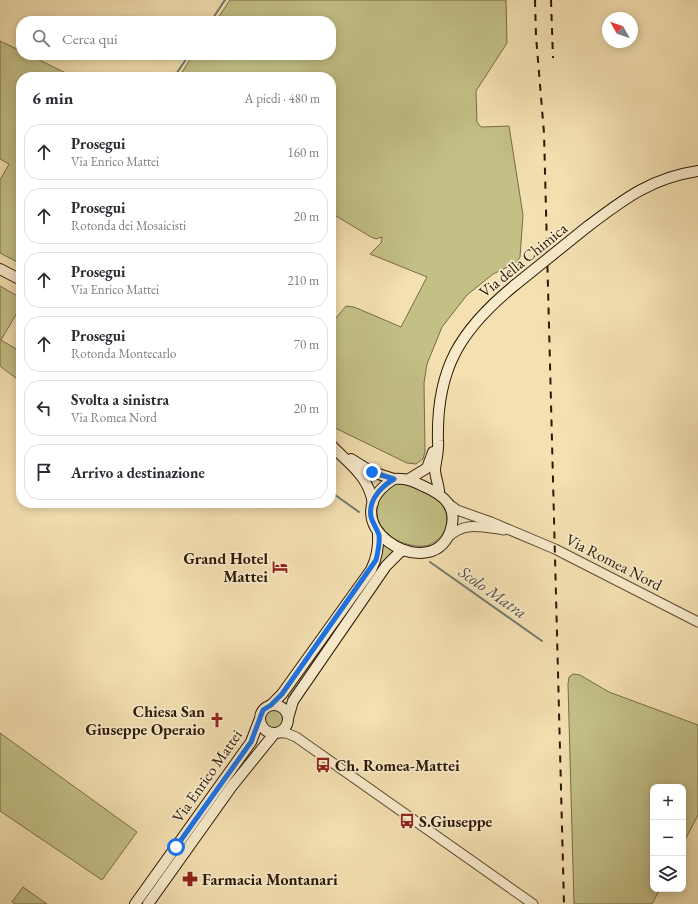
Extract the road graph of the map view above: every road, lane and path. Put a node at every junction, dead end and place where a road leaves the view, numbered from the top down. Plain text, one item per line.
1 (698, 171) edge
2 (0, 269) edge
3 (16, 277) edge
4 (437, 435) junction
5 (336, 447) edge
6 (336, 449) edge
7 (394, 479) junction
8 (409, 479) junction
9 (439, 492) junction
10 (373, 503) junction
11 (449, 504) junction
12 (514, 532) junction
13 (378, 533) junction
14 (447, 538) junction
15 (404, 550) junction
16 (698, 622) edge
17 (271, 705) junction
18 (288, 720) junction
19 (259, 721) junction
20 (277, 733) junction
21 (296, 738) junction
22 (135, 904) edge
23 (148, 904) edge
24 (533, 904) edge

1 - 4 main road, Via della Chimica, bridge
2 - 3 main road
4 - 8 main road, Via della Chimica
4 - 9 main road, Via della Chimica
5 - 7 main road
6 - 10 main road
7 - 8 main road
7 - 10 main road
8 - 9 main road
9 - 11 main road
10 - 13 main road
11 - 12 street, Via Romea Nord
11 - 14 main road
12 - 14 street, Via Romea Nord
12 - 16 street, Via Romea Nord
13 - 15 main road
13 - 17 main road
14 - 15 main road
15 - 18 main road
17 - 18 main road
17 - 19 main road
18 - 20 main road
18 - 21 street
19 - 20 main road
19 - 22 main road, Via Enrico Mattei
20 - 21 street
20 - 23 main road, Via Enrico Mattei
21 - 24 street

